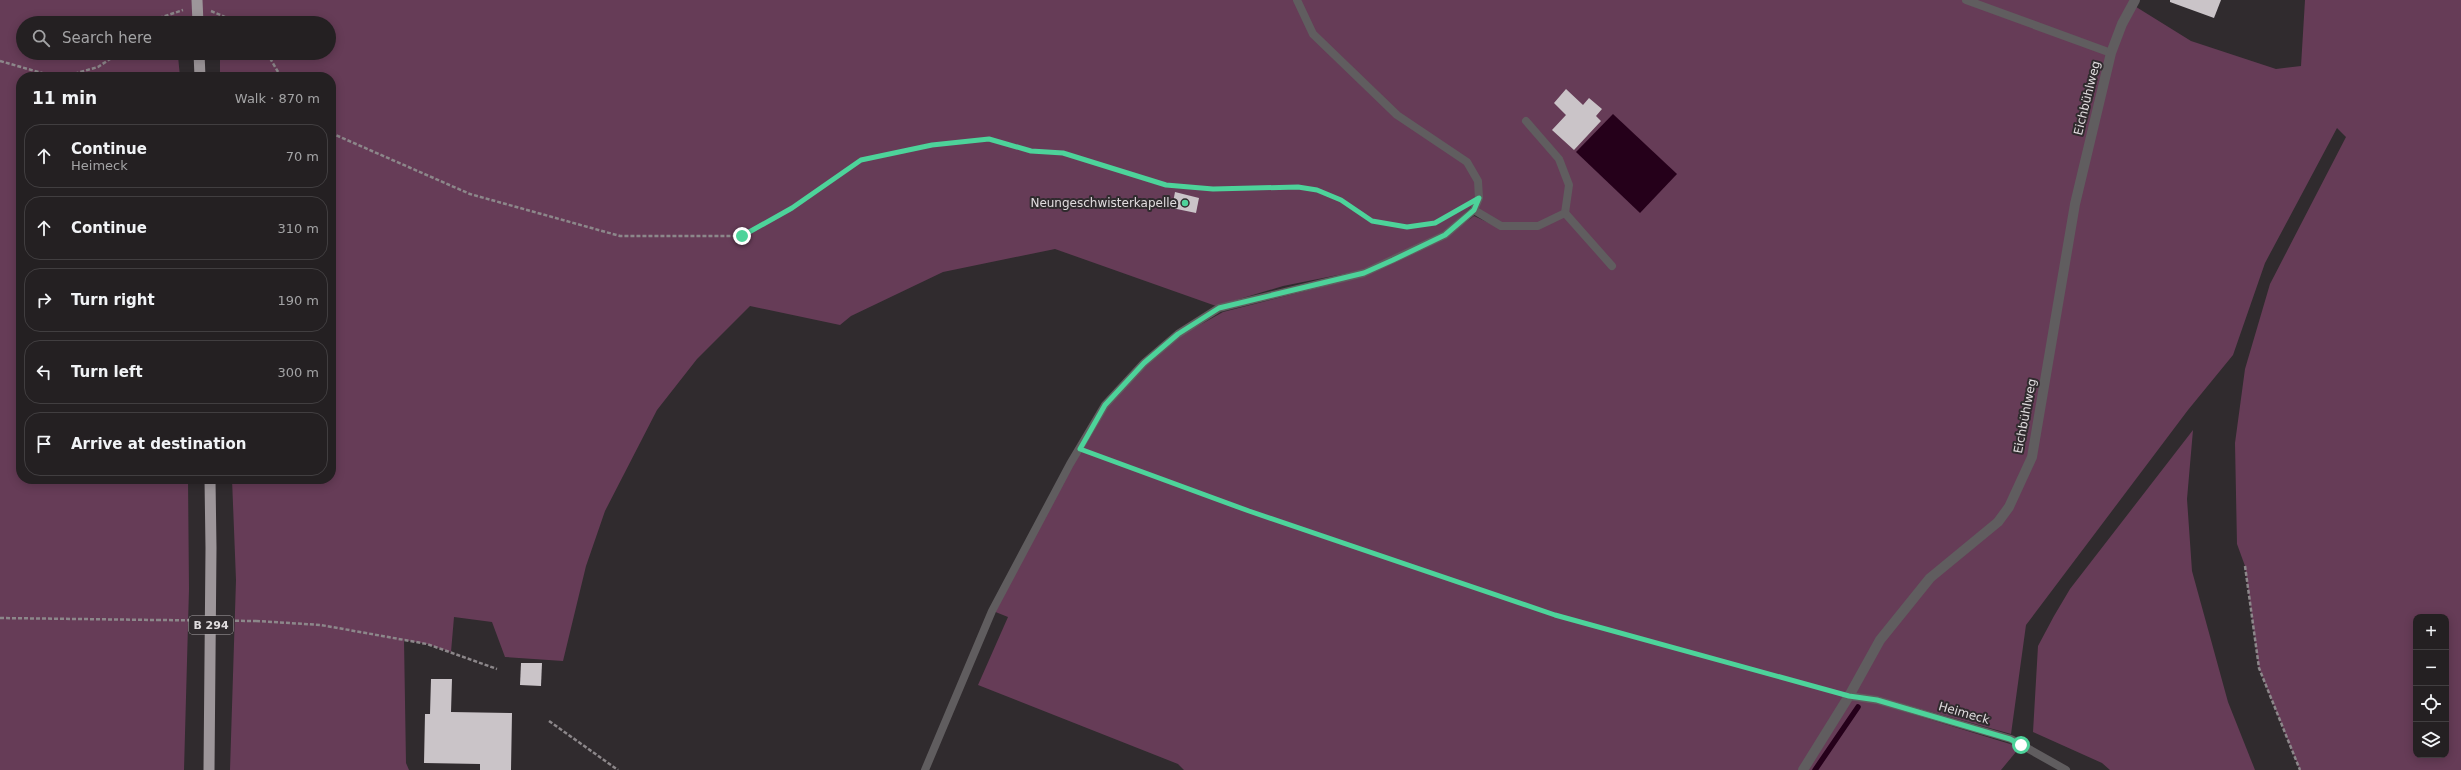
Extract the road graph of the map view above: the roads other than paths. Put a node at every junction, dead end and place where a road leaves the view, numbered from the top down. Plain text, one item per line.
1 (197, 0) edge
2 (1297, 0) edge
3 (1966, 0) edge
4 (2135, 0) edge
5 (198, 16) edge
6 (2111, 53) junction
7 (199, 60) edge
8 (200, 72) edge
9 (1526, 121) dead end
10 (1474, 210) junction
11 (1565, 213) junction
12 (1612, 266) dead end
13 (210, 484) edge
14 (1849, 696) junction
15 (209, 770) edge
16 (925, 770) edge
17 (1803, 770) edge
18 (2066, 770) edge

1 - 5 highway, bridge
2 - 10 lane
3 - 6 lane
4 - 6 street, Eichbühlweg
6 - 14 street, Eichbühlweg
7 - 8 highway
9 - 11 lane
10 - 11 lane
10 - 16 lane
11 - 12 lane
13 - 15 highway, B 294
14 - 17 street, Eichbühlweg
14 - 18 lane, Heimeck

